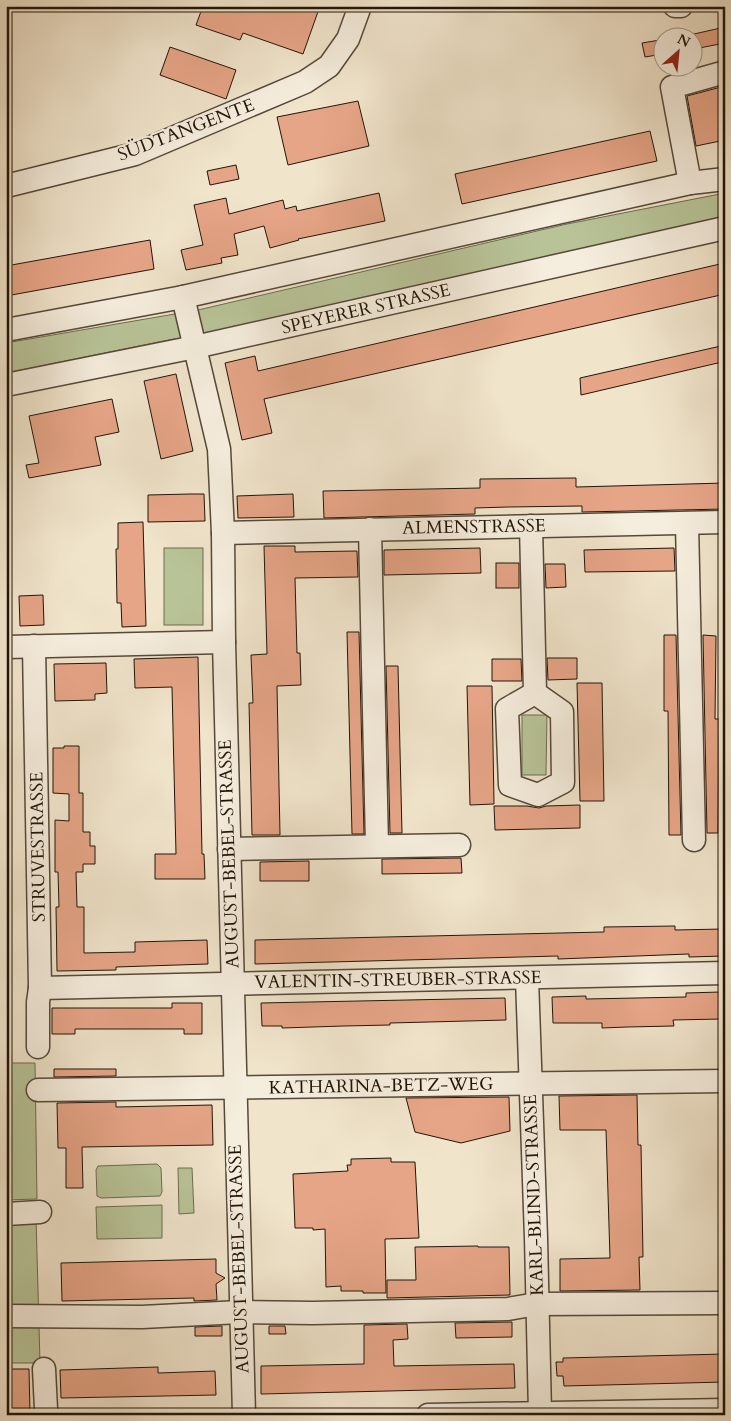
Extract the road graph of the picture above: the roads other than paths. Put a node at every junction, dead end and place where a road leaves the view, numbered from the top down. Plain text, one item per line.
1 (360, 6) edge
2 (675, 6) edge
3 (681, 6) edge
4 (725, 72) edge
5 (725, 179) edge
6 (690, 183) junction
7 (6, 186) edge
8 (725, 228) edge
9 (183, 297) junction
10 (6, 330) edge
11 (195, 347) junction
12 (6, 385) edge
13 (725, 522) edge
14 (687, 523) junction
15 (531, 526) junction
16 (370, 529) junction
17 (223, 532) junction
18 (224, 642) junction
19 (34, 646) junction
20 (6, 647) edge
21 (535, 693) dead end
22 (694, 840) dead end
23 (459, 845) dead end
24 (377, 846) junction
25 (229, 849) junction
26 (725, 973) edge
27 (527, 978) junction
28 (233, 983) junction
29 (40, 988) junction
30 (38, 1047) dead end
31 (725, 1081) edge
32 (530, 1084) junction
33 (234, 1088) junction
34 (38, 1090) dead end
35 (40, 1212) dead end
36 (6, 1214) edge
37 (725, 1303) edge
38 (537, 1304) junction
39 (240, 1312) junction
40 (6, 1316) edge
41 (44, 1369) dead end
42 (725, 1410) edge
43 (540, 1413) junction
44 (652, 1413) edge
45 (450, 1414) edge
46 (48, 1415) edge
47 (244, 1415) edge
48 (428, 1415) edge

1 - 7 street, SÜDTANGENTE
2 - 3 street
4 - 6 street
5 - 6 street
6 - 9 street
8 - 11 street, SPEYERER STRASSE
9 - 10 street
9 - 11 street, AUGUST-BEBEL-STRASSE
11 - 12 street, SPEYERER STRASSE
11 - 17 street, AUGUST-BEBEL-STRASSE
13 - 14 street, ALMENSTRASSE
14 - 15 street, ALMENSTRASSE
14 - 22 street
15 - 16 street, ALMENSTRASSE
15 - 21 street
16 - 17 street, ALMENSTRASSE
16 - 24 street
17 - 18 street, AUGUST-BEBEL-STRASSE
18 - 19 street
18 - 25 street, AUGUST-BEBEL-STRASSE
19 - 20 street
19 - 29 street, STRUVESTRASSE
23 - 24 street
24 - 25 street
25 - 28 street, AUGUST-BEBEL-STRASSE
26 - 27 street, VALENTIN-STREUBER-STRASSE
27 - 28 street, VALENTIN-STREUBER-STRASSE
27 - 32 street, KARL-BLIND-STRASSE
28 - 29 street, VALENTIN-STREUBER-STRASSE
28 - 33 street, AUGUST-BEBEL-STRASSE
29 - 30 street, STRUVESTRASSE
31 - 32 street, KATHARINA-BETZ-WEG
32 - 33 street, KATHARINA-BETZ-WEG
32 - 38 street, KARL-BLIND-STRASSE
33 - 34 street, KATHARINA-BETZ-WEG
33 - 39 street, AUGUST-BEBEL-STRASSE
35 - 36 street
37 - 38 street
38 - 39 street
38 - 43 street, KARL-BLIND-STRASSE
39 - 40 street
39 - 47 street, AUGUST-BEBEL-STRASSE
41 - 46 street
42 - 44 street
43 - 44 street
43 - 45 street
45 - 48 street

